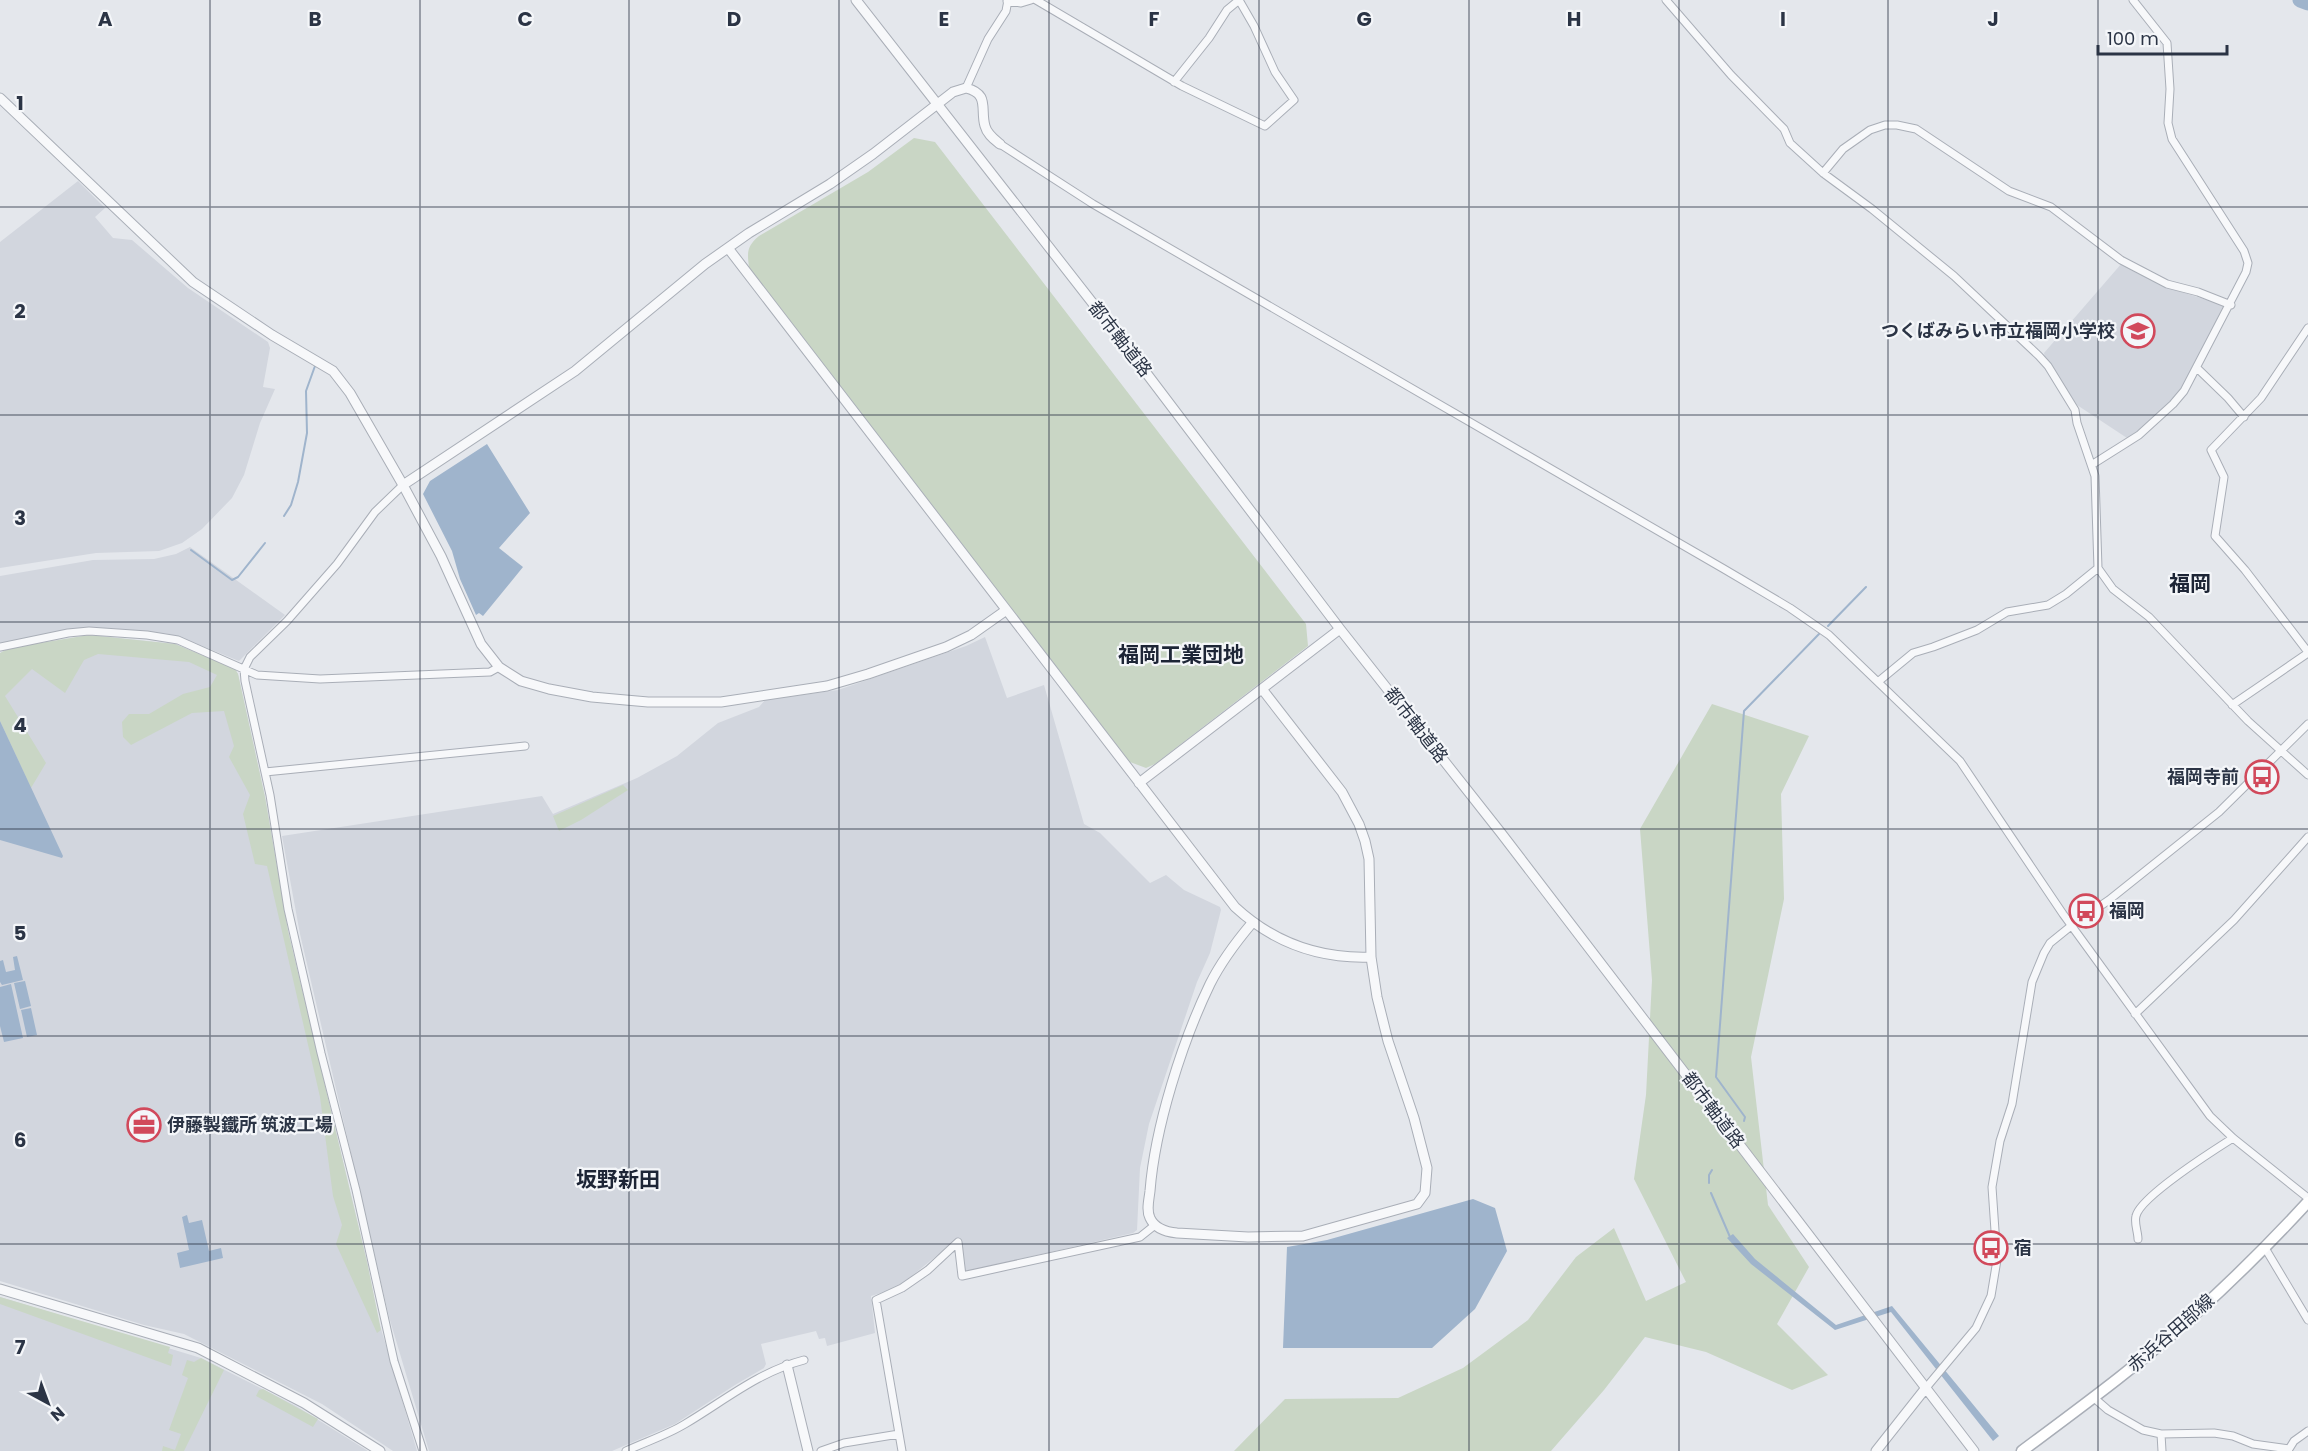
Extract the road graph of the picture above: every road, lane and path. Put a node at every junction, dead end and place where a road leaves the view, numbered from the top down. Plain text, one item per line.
1 (856, 0) edge
2 (1031, 0) edge
3 (1036, 0) edge
4 (1239, 0) edge
5 (1666, 0) edge
6 (2133, 0) edge
7 (1007, 1) edge
8 (1174, 82) junction
9 (966, 88) junction
10 (0, 98) edge
11 (936, 104) junction
12 (1000, 144) joint
13 (1823, 173) junction
14 (728, 248) junction
15 (2230, 305) junction
16 (2308, 328) edge
17 (2197, 368) junction
18 (2244, 417) junction
19 (2093, 464) junction
20 (403, 485) junction
21 (2098, 568) junction
22 (1005, 611) junction
23 (1340, 628) junction
24 (0, 647) edge
25 (2308, 652) edge
26 (500, 667) junction
27 (244, 669) junction
28 (1879, 681) junction
29 (1262, 689) junction
30 (2232, 705) junction
31 (2308, 724) edge
32 (525, 746) dead end
33 (2281, 752) junction
34 (265, 772) junction
35 (2308, 775) edge
36 (1139, 783) junction
37 (2308, 837) edge
38 (1252, 923) junction
39 (2072, 926) junction
40 (1371, 957) junction
41 (2135, 1014) junction
42 (2233, 1138) junction
43 (2308, 1200) edge
44 (1155, 1225) junction
45 (2138, 1239) dead end
46 (2265, 1248) junction
47 (0, 1289) edge
48 (2308, 1320) edge
49 (804, 1360) dead end
50 (787, 1365) junction
51 (1925, 1389) junction
52 (2094, 1397) junction
53 (2308, 1431) edge
54 (899, 1434) junction
55 (2161, 1434) junction
56 (2289, 1450) edge
57 (380, 1451) edge
58 (423, 1451) edge
59 (626, 1451) edge
60 (808, 1451) edge
61 (820, 1451) edge
62 (902, 1451) edge
63 (1876, 1451) edge
64 (1974, 1451) edge
65 (2022, 1451) edge
66 (2162, 1451) edge

1 - 11 street, 都市軸道路
2 - 7 street
3 - 8 street
4 - 8 street
4 - 8 street
5 - 13 street
6 - 15 street
7 - 9 street
9 - 11 street
9 - 12 street
10 - 20 street
11 - 14 street
11 - 23 street, 都市軸道路
12 - 28 street
13 - 15 street
13 - 19 street
14 - 20 street
14 - 22 street
15 - 17 street
16 - 18 street
17 - 18 street
17 - 19 street
18 - 25 street
19 - 21 street
20 - 26 street
20 - 27 street
21 - 28 street
21 - 30 street
22 - 26 street
22 - 36 street
23 - 29 street
23 - 51 street, 都市軸道路
24 - 27 street
25 - 30 street
26 - 27 street
27 - 34 street
28 - 39 street
29 - 36 street
29 - 40 street
30 - 33 street
31 - 33 street
32 - 34 street
33 - 35 street
33 - 39 street
34 - 58 street
36 - 38 street
37 - 41 street
38 - 40 street
38 - 44 street
39 - 41 street
39 - 51 street
40 - 44 street
41 - 42 street
42 - 43 street
42 - 45 street
43 - 46 main road, 赤浜谷田部線
44 - 54 street
46 - 48 street
46 - 52 main road, 赤浜谷田部線
47 - 57 street
49 - 50 street
50 - 59 street
50 - 60 street
51 - 63 street
51 - 64 street, 都市軸道路
52 - 55 street
52 - 65 main road, 赤浜谷田部線
53 - 56 street
54 - 61 street
54 - 62 street
55 - 56 street
55 - 66 street

